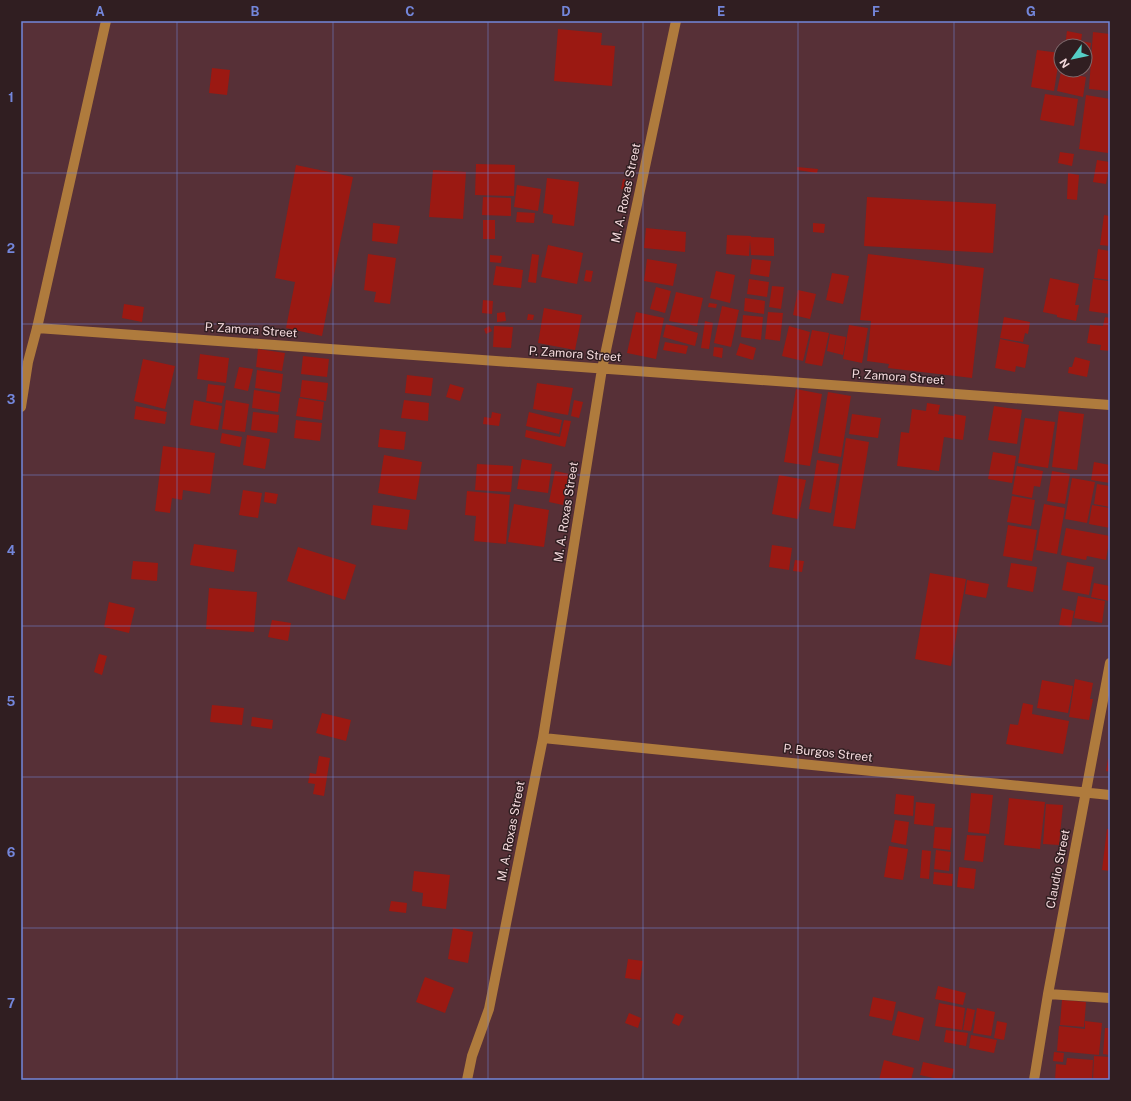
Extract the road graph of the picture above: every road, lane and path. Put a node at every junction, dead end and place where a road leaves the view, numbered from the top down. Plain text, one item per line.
1 (106, 21) edge
2 (676, 21) edge
3 (37, 328) junction
4 (602, 369) junction
5 (1110, 405) edge
6 (21, 407) edge
7 (1110, 664) edge
8 (543, 738) junction
9 (1086, 792) junction
10 (1110, 795) edge
11 (1048, 994) junction
12 (1110, 998) edge
13 (467, 1080) edge
14 (1034, 1080) edge

1 - 3 street
2 - 4 street, M. A. Roxas Street
3 - 4 street, P. Zamora Street
3 - 6 street
4 - 5 street, P. Zamora Street
4 - 8 street, M. A. Roxas Street
7 - 9 street, Claudio Street
8 - 9 street, P. Burgos Street
8 - 13 street, M. A. Roxas Street
9 - 10 street, P. Burgos Street
9 - 11 street, Claudio Street
11 - 12 street
11 - 14 street, Claudio Street

